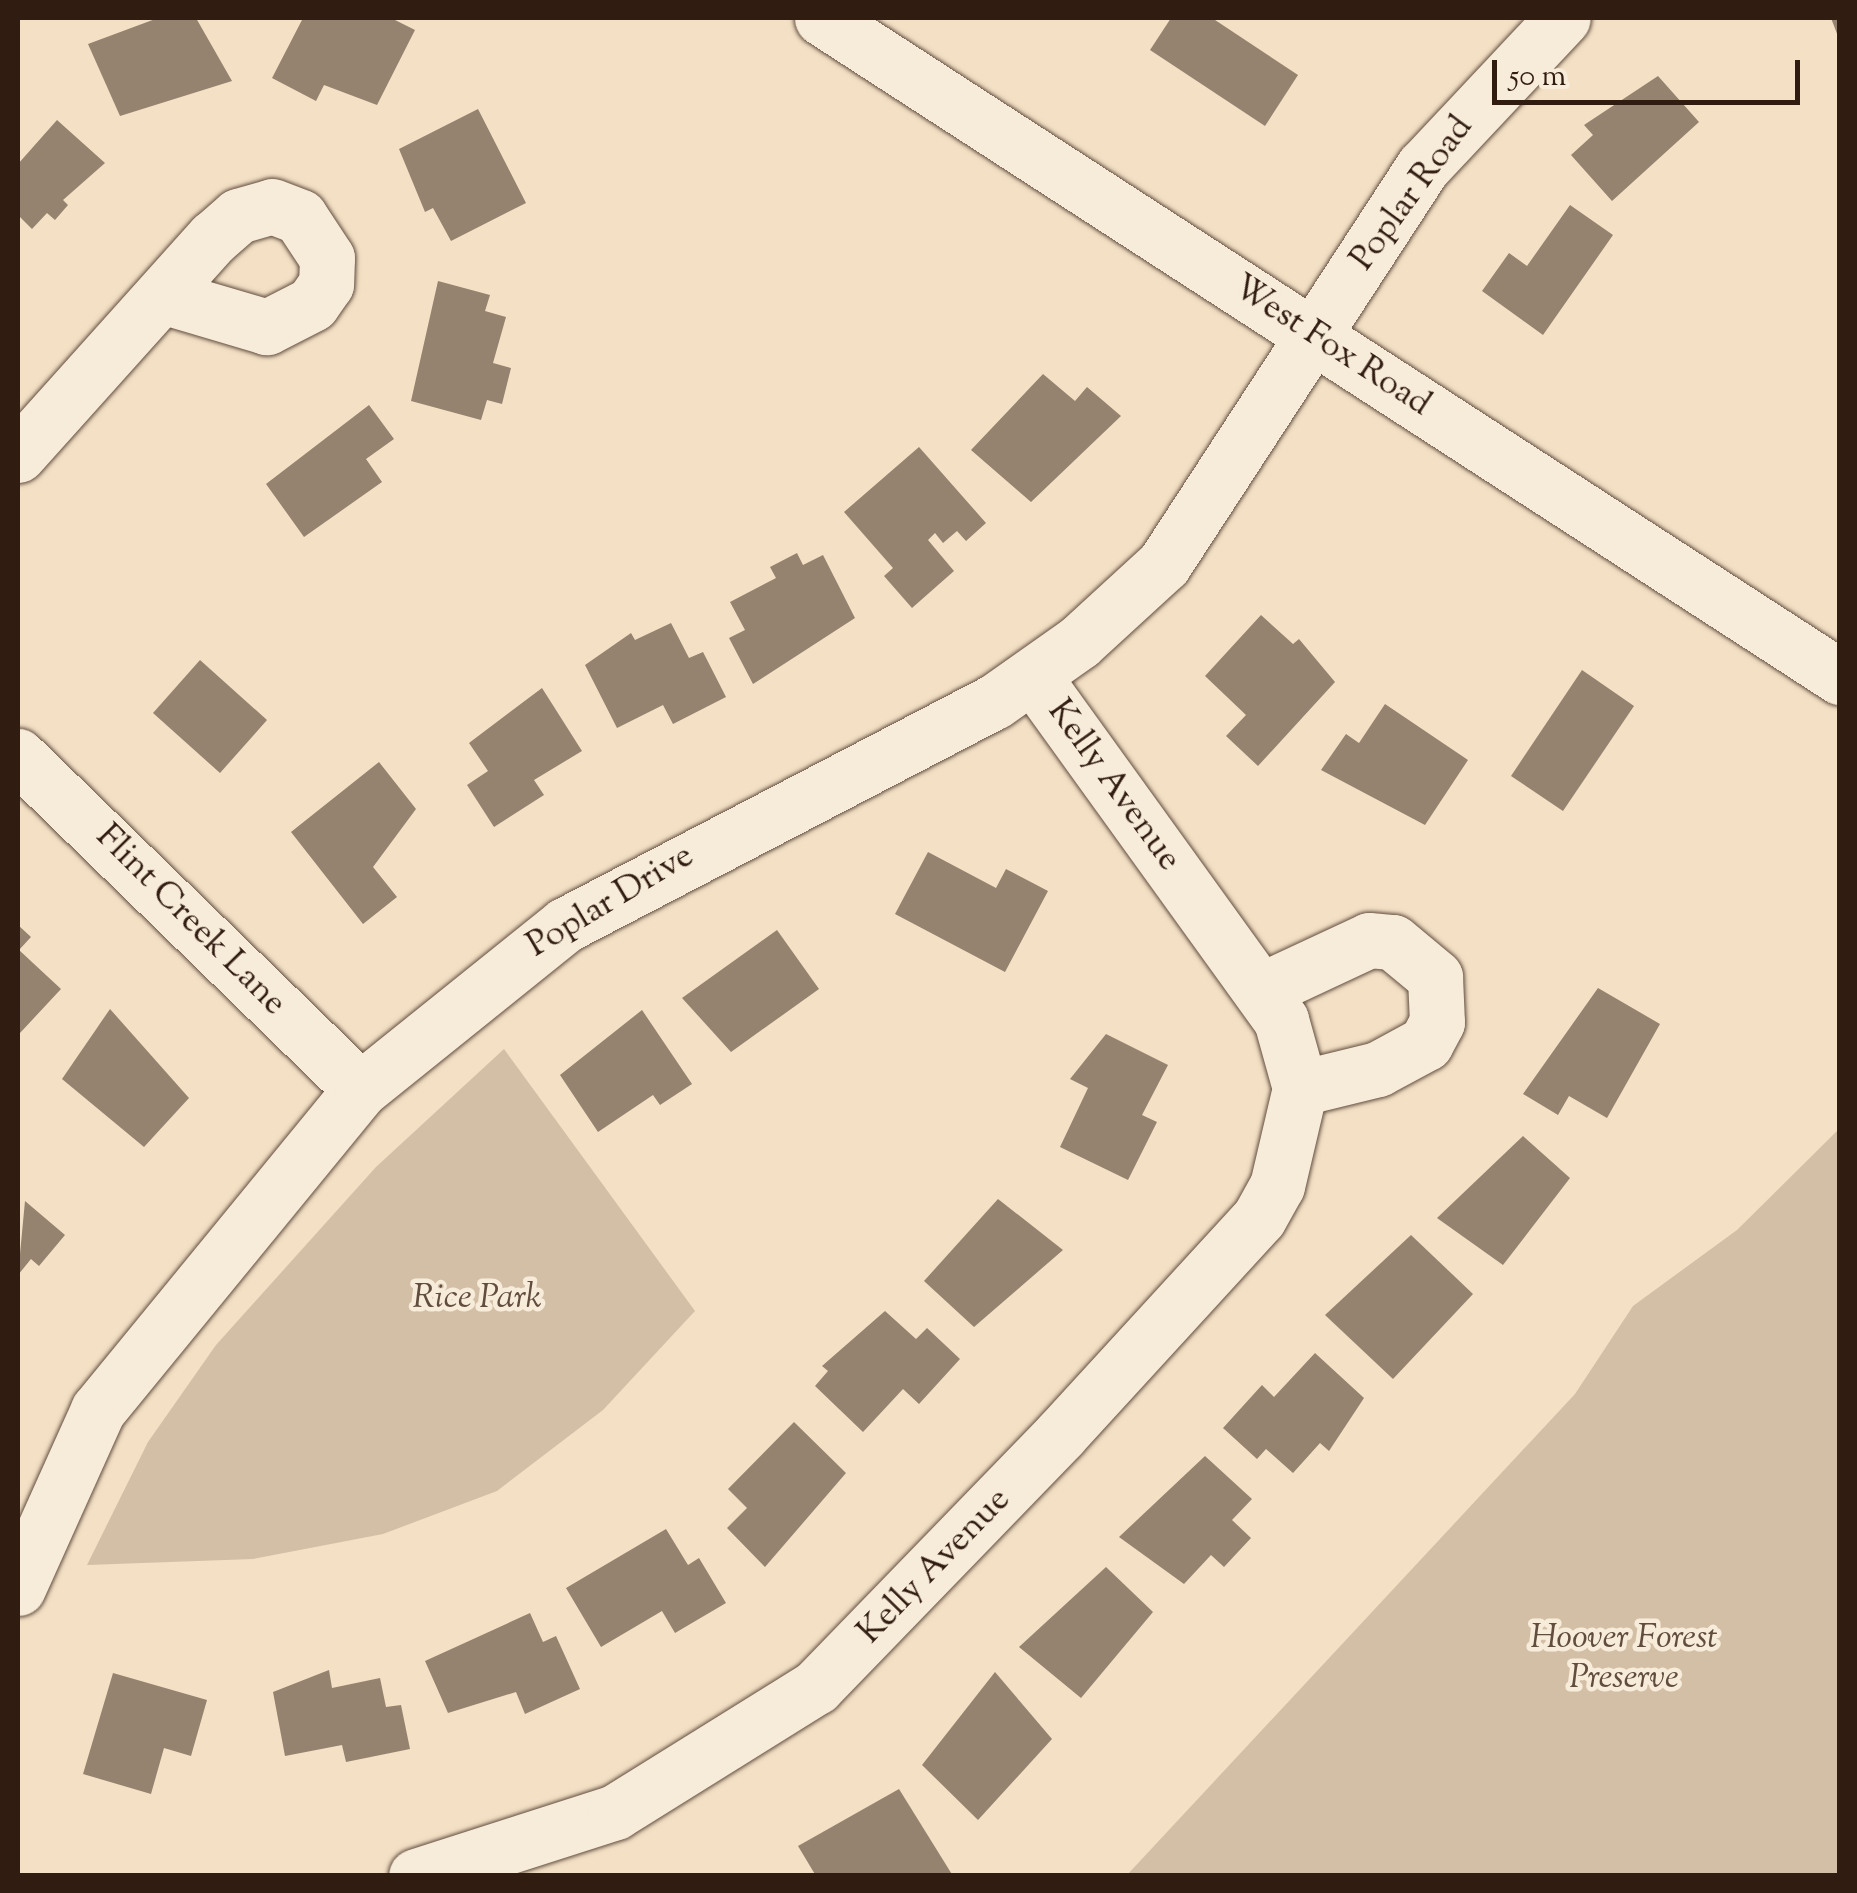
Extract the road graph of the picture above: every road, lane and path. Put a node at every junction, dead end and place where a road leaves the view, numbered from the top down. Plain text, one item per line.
1 (822, 18) edge
2 (1563, 18) edge
3 (162, 296) dead end
4 (1314, 336) junction
5 (18, 454) edge
6 (1840, 677) edge
7 (1034, 678) junction
8 (18, 756) edge
9 (1262, 990) junction
10 (1300, 1088) junction
11 (361, 1090) junction
12 (18, 1588) edge
13 (416, 1876) edge

1 - 4 street, West Fox Road
2 - 4 street, Poplar Road
3 - 5 street
4 - 6 street, West Fox Road
4 - 7 street, Poplar Drive
7 - 9 street, Kelly Avenue
7 - 11 street, Poplar Drive
8 - 11 street, Flint Creek Lane
9 - 10 street, Kelly Avenue
9 - 10 street
10 - 13 street, Kelly Avenue
11 - 12 street, Poplar Drive

